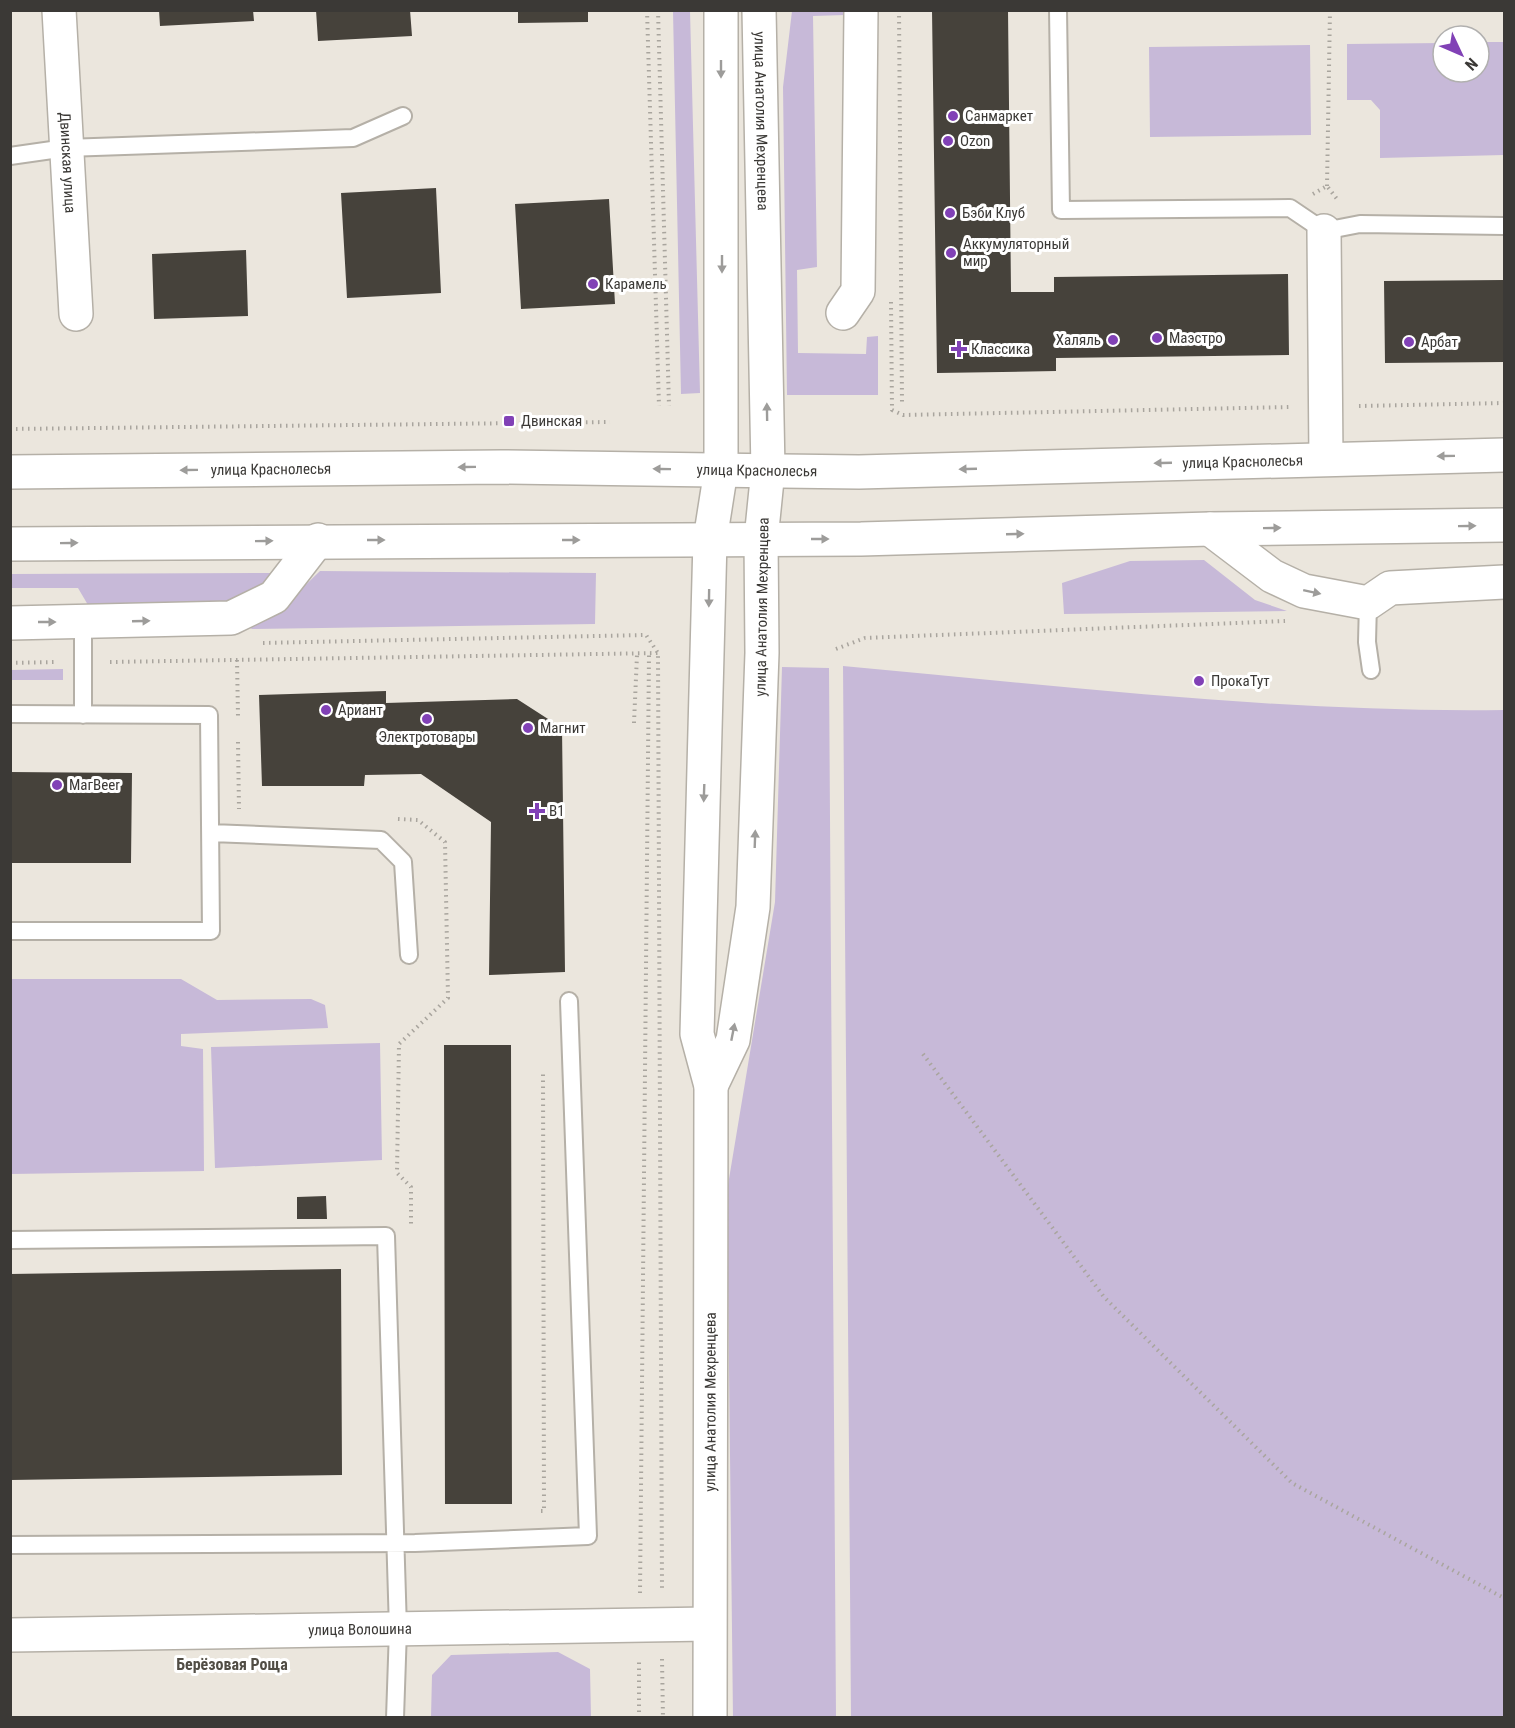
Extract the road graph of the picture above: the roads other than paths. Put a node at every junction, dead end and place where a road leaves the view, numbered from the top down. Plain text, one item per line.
1 (59, 10) edge
2 (721, 10) edge
3 (861, 10) edge
4 (1058, 10) edge
5 (760, 11) edge
6 (403, 116) dead end
7 (66, 148) junction
8 (10, 156) edge
9 (1504, 226) edge
10 (1324, 231) junction
11 (843, 313) dead end
12 (76, 314) dead end
13 (1504, 455) edge
14 (1326, 458) junction
15 (721, 470) junction
16 (768, 470) junction
17 (10, 472) edge
18 (1504, 525) edge
19 (1210, 529) junction
20 (318, 540) junction
21 (710, 540) junction
22 (761, 540) junction
23 (10, 544) edge
24 (1504, 582) edge
25 (1368, 603) junction
26 (83, 622) junction
27 (10, 623) edge
28 (1371, 670) dead end
29 (10, 714) edge
30 (83, 715) junction
31 (211, 833) junction
32 (10, 931) edge
33 (409, 955) dead end
34 (569, 1001) dead end
35 (711, 1086) junction
36 (10, 1240) edge
37 (395, 1542) junction
38 (10, 1545) edge
39 (708, 1624) junction
40 (398, 1629) junction
41 (10, 1635) edge
42 (395, 1718) edge
43 (710, 1718) edge

1 - 7 street, Двинская улица
2 -> 15 street, улица Анатолия Мехренцева
3 - 11 street
4 - 10 lane
16 -> 5 street, улица Анатолия Мехренцева
6 - 7 lane
7 - 8 lane
7 - 12 street, Двинская улица
9 - 10 lane
10 - 14 street
13 -> 14 street, улица Краснолесья
14 -> 16 street, улица Краснолесья
15 - 16 street, улица Краснолесья
15 -> 17 street, улица Краснолесья
15 - 21 street, улица Анатолия Мехренцева
16 - 22 street, улица Анатолия Мехренцева
19 -> 18 street
22 -> 19 street
19 -> 25 street
20 -> 21 street
23 -> 20 street
26 -> 20 street
21 - 22 street
21 -> 35 street, улица Анатолия Мехренцева
35 -> 22 street, улица Анатолия Мехренцева
24 - 25 street
25 - 28 lane
27 -> 26 street
26 - 30 lane
29 - 30 lane
30 - 31 lane
31 - 32 lane
31 - 33 lane
34 - 37 lane
35 - 39 street, улица Анатолия Мехренцева
36 - 37 lane
37 - 38 lane
37 - 40 lane
39 - 40 street, улица Волошина
39 - 43 street, улица Анатолия Мехренцева
40 - 41 street, улица Волошина
40 - 42 lane

